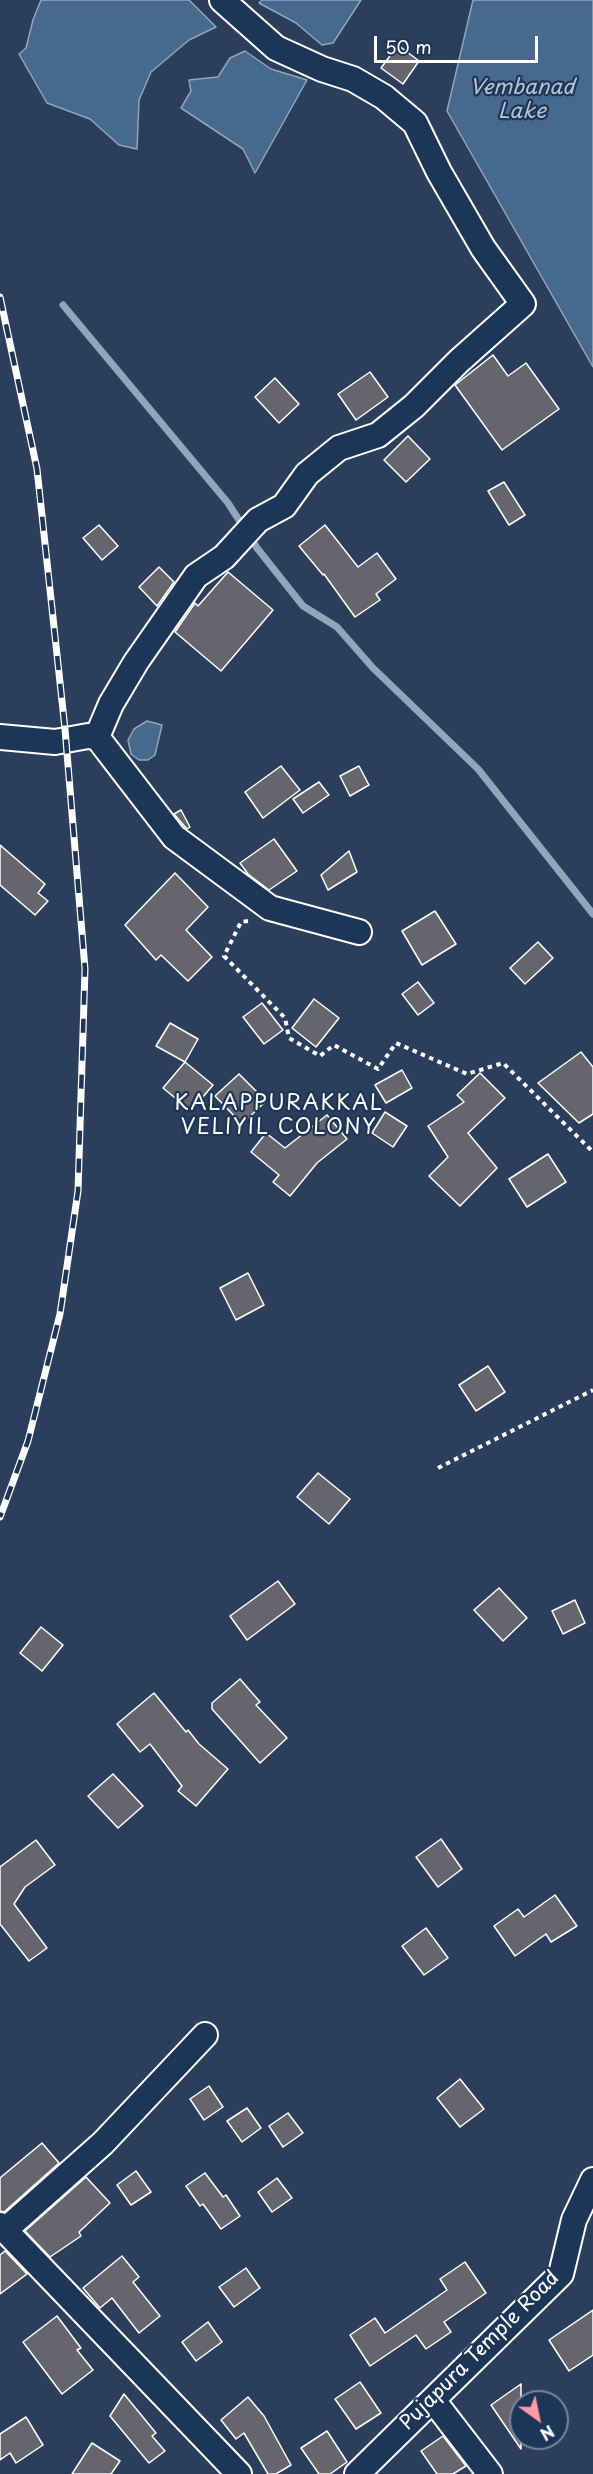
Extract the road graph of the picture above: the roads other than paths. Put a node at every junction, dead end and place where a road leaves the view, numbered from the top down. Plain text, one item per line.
1 (222, 0) edge
2 (0, 737) edge
3 (97, 737) junction
4 (359, 932) dead end
5 (205, 2035) dead end
6 (593, 2180) edge
7 (2, 2228) edge
8 (433, 2400) junction
9 (238, 2474) edge
10 (357, 2474) edge
11 (490, 2474) edge

1 - 3 street
2 - 3 street
3 - 4 street
5 - 7 street
6 - 8 street, Pujapura Temple Road
7 - 9 street
8 - 10 street, Pujapura Temple Road
8 - 11 street

